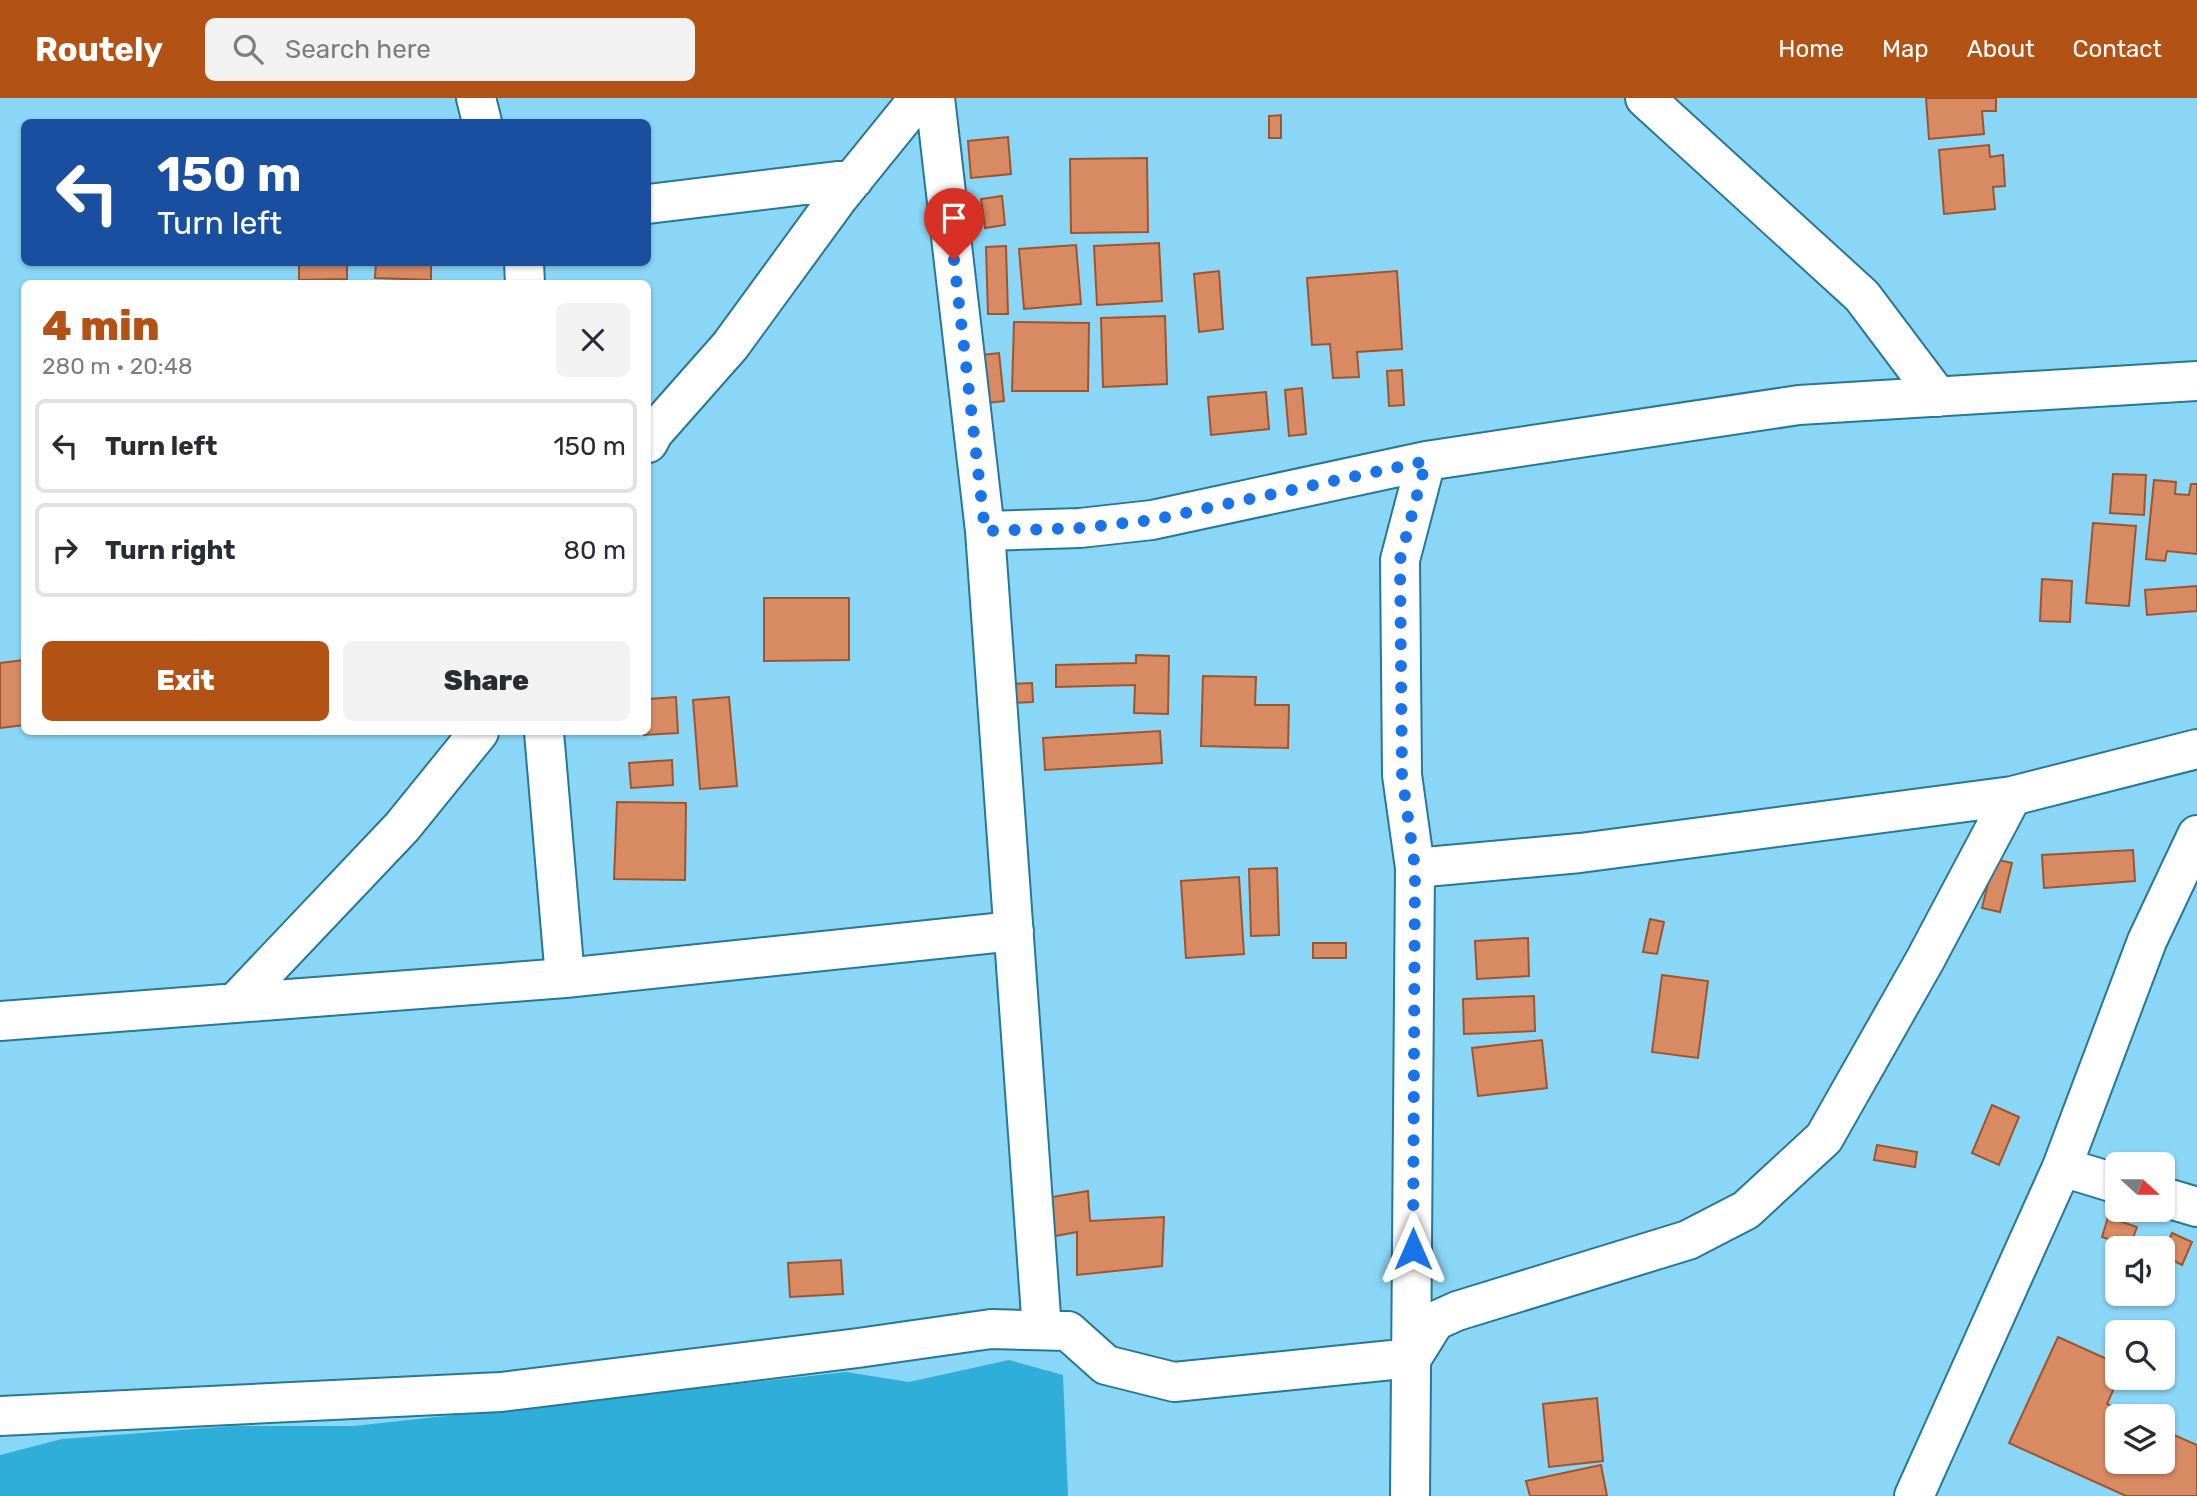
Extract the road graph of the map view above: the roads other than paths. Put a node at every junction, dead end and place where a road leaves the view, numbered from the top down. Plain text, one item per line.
1 (476, 98) edge
2 (919, 98) edge
3 (935, 98) edge
4 (1645, 98) edge
5 (481, 119) edge
6 (854, 179) junction
7 (651, 204) edge
8 (2197, 381) edge
9 (1938, 397) junction
10 (651, 438) edge
11 (1426, 461) junction
12 (985, 531) junction
13 (477, 735) edge
14 (544, 735) edge
15 (2197, 749) edge
16 (2012, 796) junction
17 (2197, 835) edge
18 (1415, 868) junction
19 (1014, 931) junction
20 (565, 978) junction
21 (235, 1003) junction
22 (0, 1021) edge
23 (2062, 1167) junction
24 (2105, 1180) edge
25 (2175, 1201) edge
26 (2197, 1207) edge
27 (1042, 1330) junction
28 (1412, 1358) junction
29 (0, 1416) edge
30 (1410, 1496) edge
31 (1914, 1496) edge

1 - 5 street
2 - 6 street
3 - 12 street
4 - 9 street
6 - 7 street
6 - 10 street
8 - 9 street
9 - 11 street
11 - 12 street
11 - 18 street
12 - 19 street
13 - 21 street
14 - 20 street
15 - 16 street
16 - 18 street
16 - 28 street
17 - 23 street
18 - 28 street
19 - 20 street
19 - 27 street
20 - 21 street
21 - 22 street
23 - 24 street
23 - 31 street
25 - 26 street
27 - 28 street
27 - 29 street
28 - 30 street

